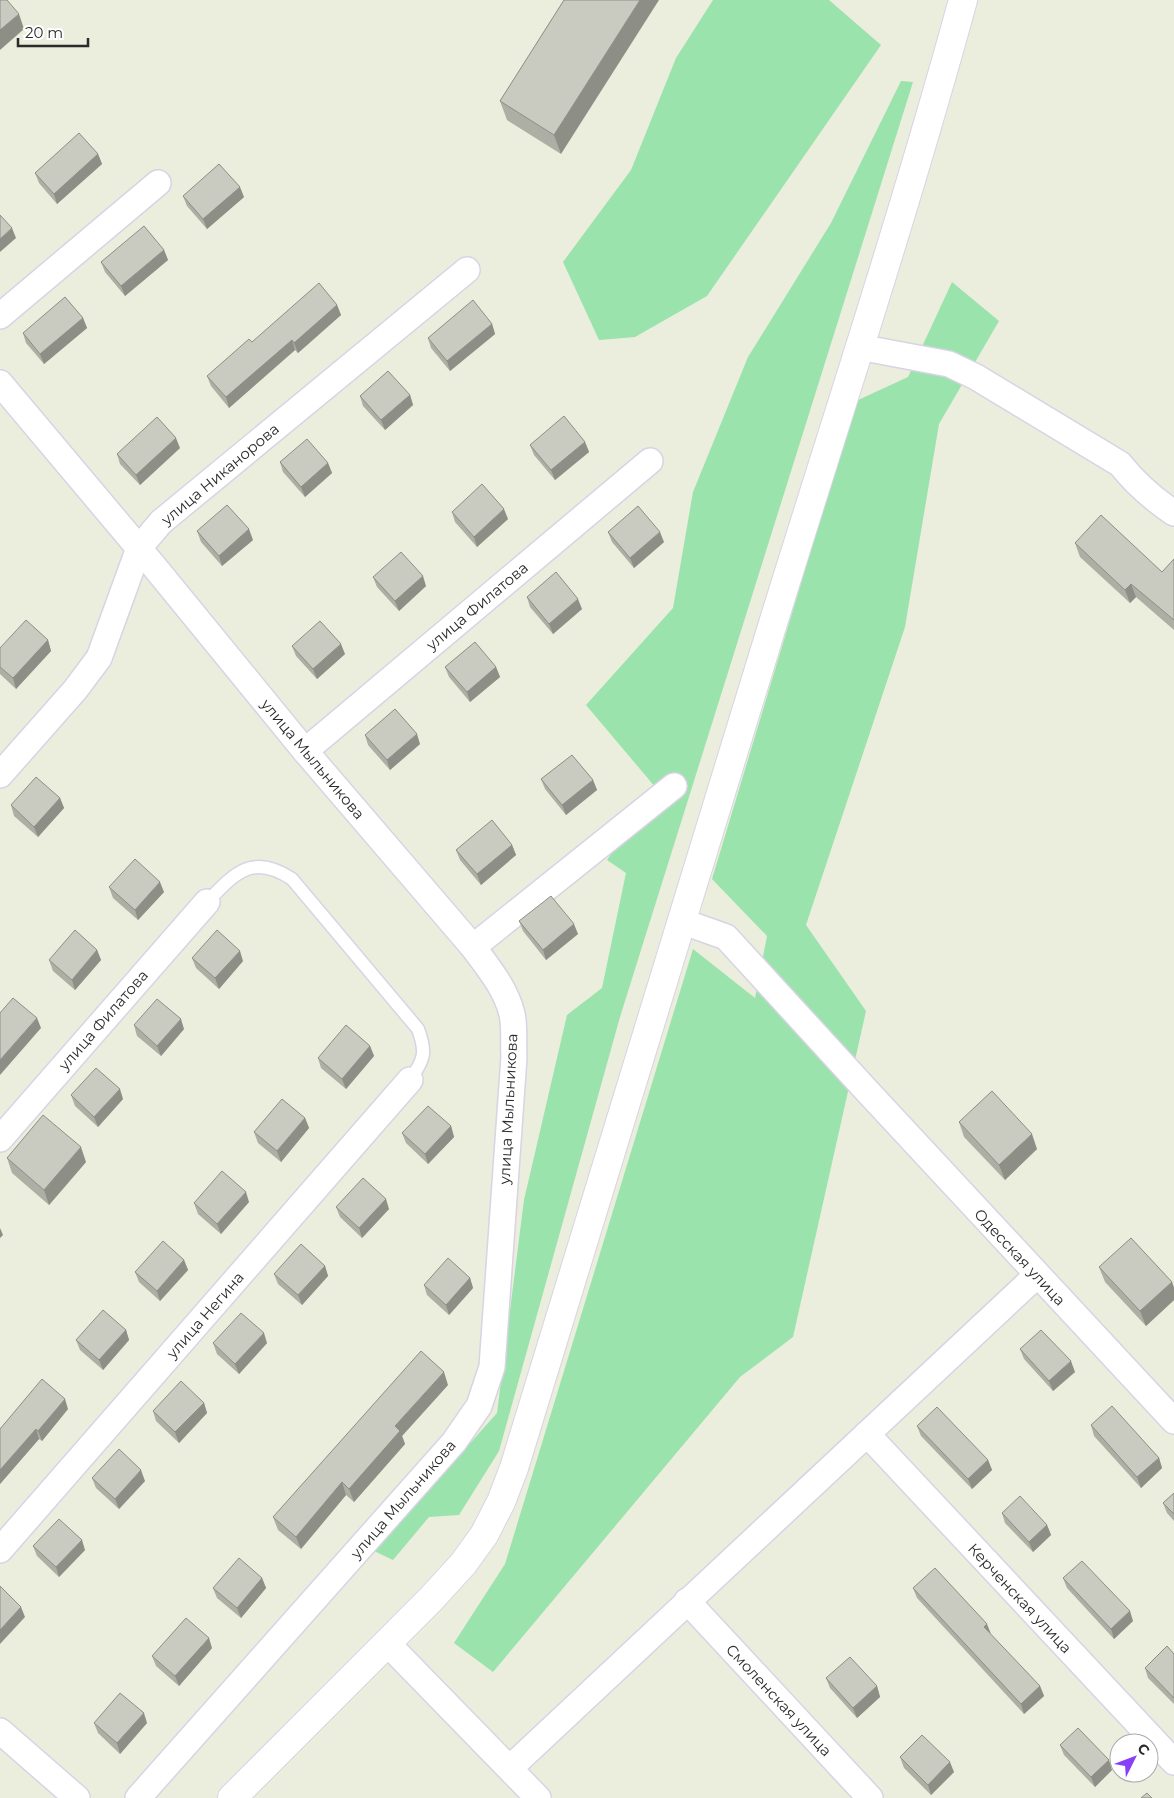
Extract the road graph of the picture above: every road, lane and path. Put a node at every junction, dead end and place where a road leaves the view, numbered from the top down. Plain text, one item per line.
1 (963, 0) edge
2 (158, 183) dead end
3 (467, 270) dead end
4 (0, 316) edge
5 (859, 347) junction
6 (0, 383) edge
7 (650, 461) dead end
8 (1174, 513) edge
9 (139, 548) junction
10 (305, 751) junction
11 (0, 775) edge
12 (674, 786) dead end
13 (207, 902) joint
14 (681, 920) junction
15 (473, 947) junction
16 (410, 1080) joint
17 (0, 1139) edge
18 (1037, 1275) junction
19 (1174, 1421) edge
20 (867, 1434) junction
21 (0, 1550) edge
22 (687, 1602) junction
23 (386, 1643) junction
24 (0, 1731) edge
25 (1174, 1762) edge
26 (510, 1768) junction
27 (77, 1798) edge
28 (138, 1798) edge
29 (232, 1798) edge
30 (538, 1798) edge
31 (870, 1798) edge

1 - 5 street
2 - 4 street
3 - 9 street, улица Никанорова
5 - 8 street
5 - 14 street
6 - 9 street, улица Мыльникова
7 - 10 street, улица Филатова
9 - 10 street, улица Мыльникова
9 - 11 street, улица Никанорова
10 - 15 street, улица Мыльникова
12 - 15 street
13 - 16 lane
13 - 17 street, улица Филатова
14 - 18 street, Одесская улица
14 - 23 street
15 - 28 street, улица Мыльникова
16 - 21 street, улица Негина
18 - 19 street, Одесская улица
18 - 20 street
20 - 22 street
20 - 25 street, Керченская улица
22 - 26 street
22 - 31 street, Смоленская улица
23 - 26 street
23 - 29 street
24 - 27 street
26 - 30 street

